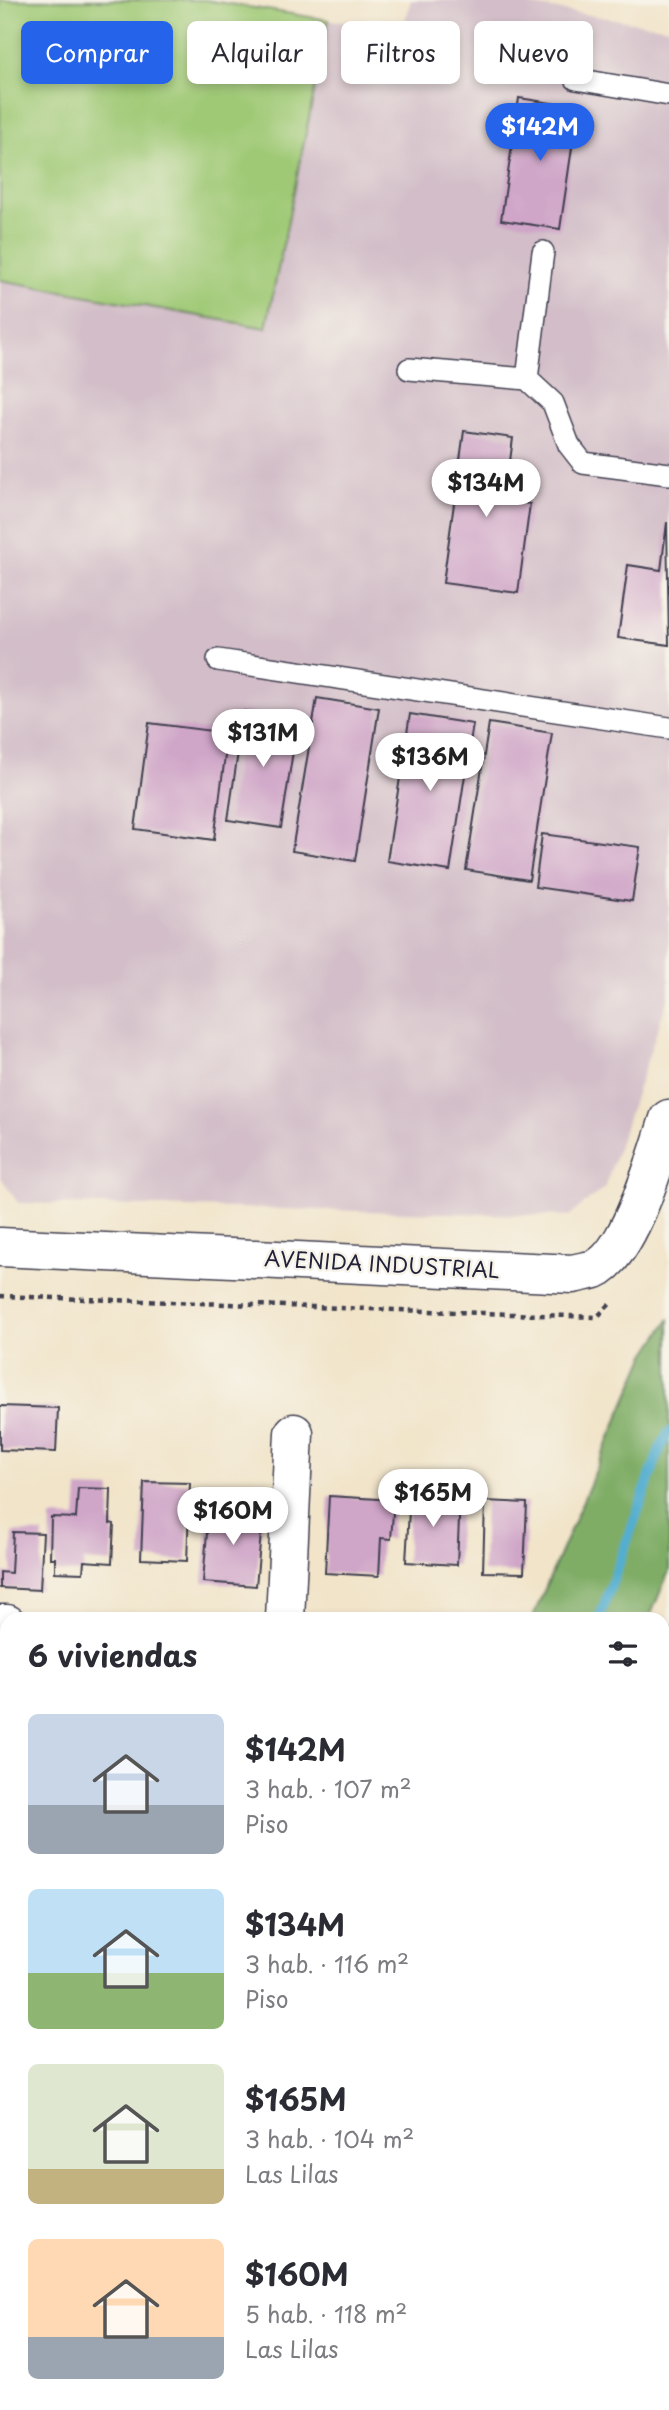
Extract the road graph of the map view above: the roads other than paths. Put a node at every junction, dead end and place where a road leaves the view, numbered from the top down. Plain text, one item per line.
1 (593, 82) edge
2 (669, 95) edge
3 (543, 252) dead end
4 (409, 369) dead end
5 (527, 379) junction
6 (669, 474) edge
7 (218, 660) dead end
8 (669, 728) edge
9 (669, 1119) edge
10 (0, 1247) edge
11 (294, 1433) dead end
12 (285, 1612) edge

1 - 2 lane
3 - 5 lane
4 - 5 lane
5 - 6 lane
7 - 8 lane
9 - 10 street, AVENIDA INDUSTRIAL
11 - 12 street

